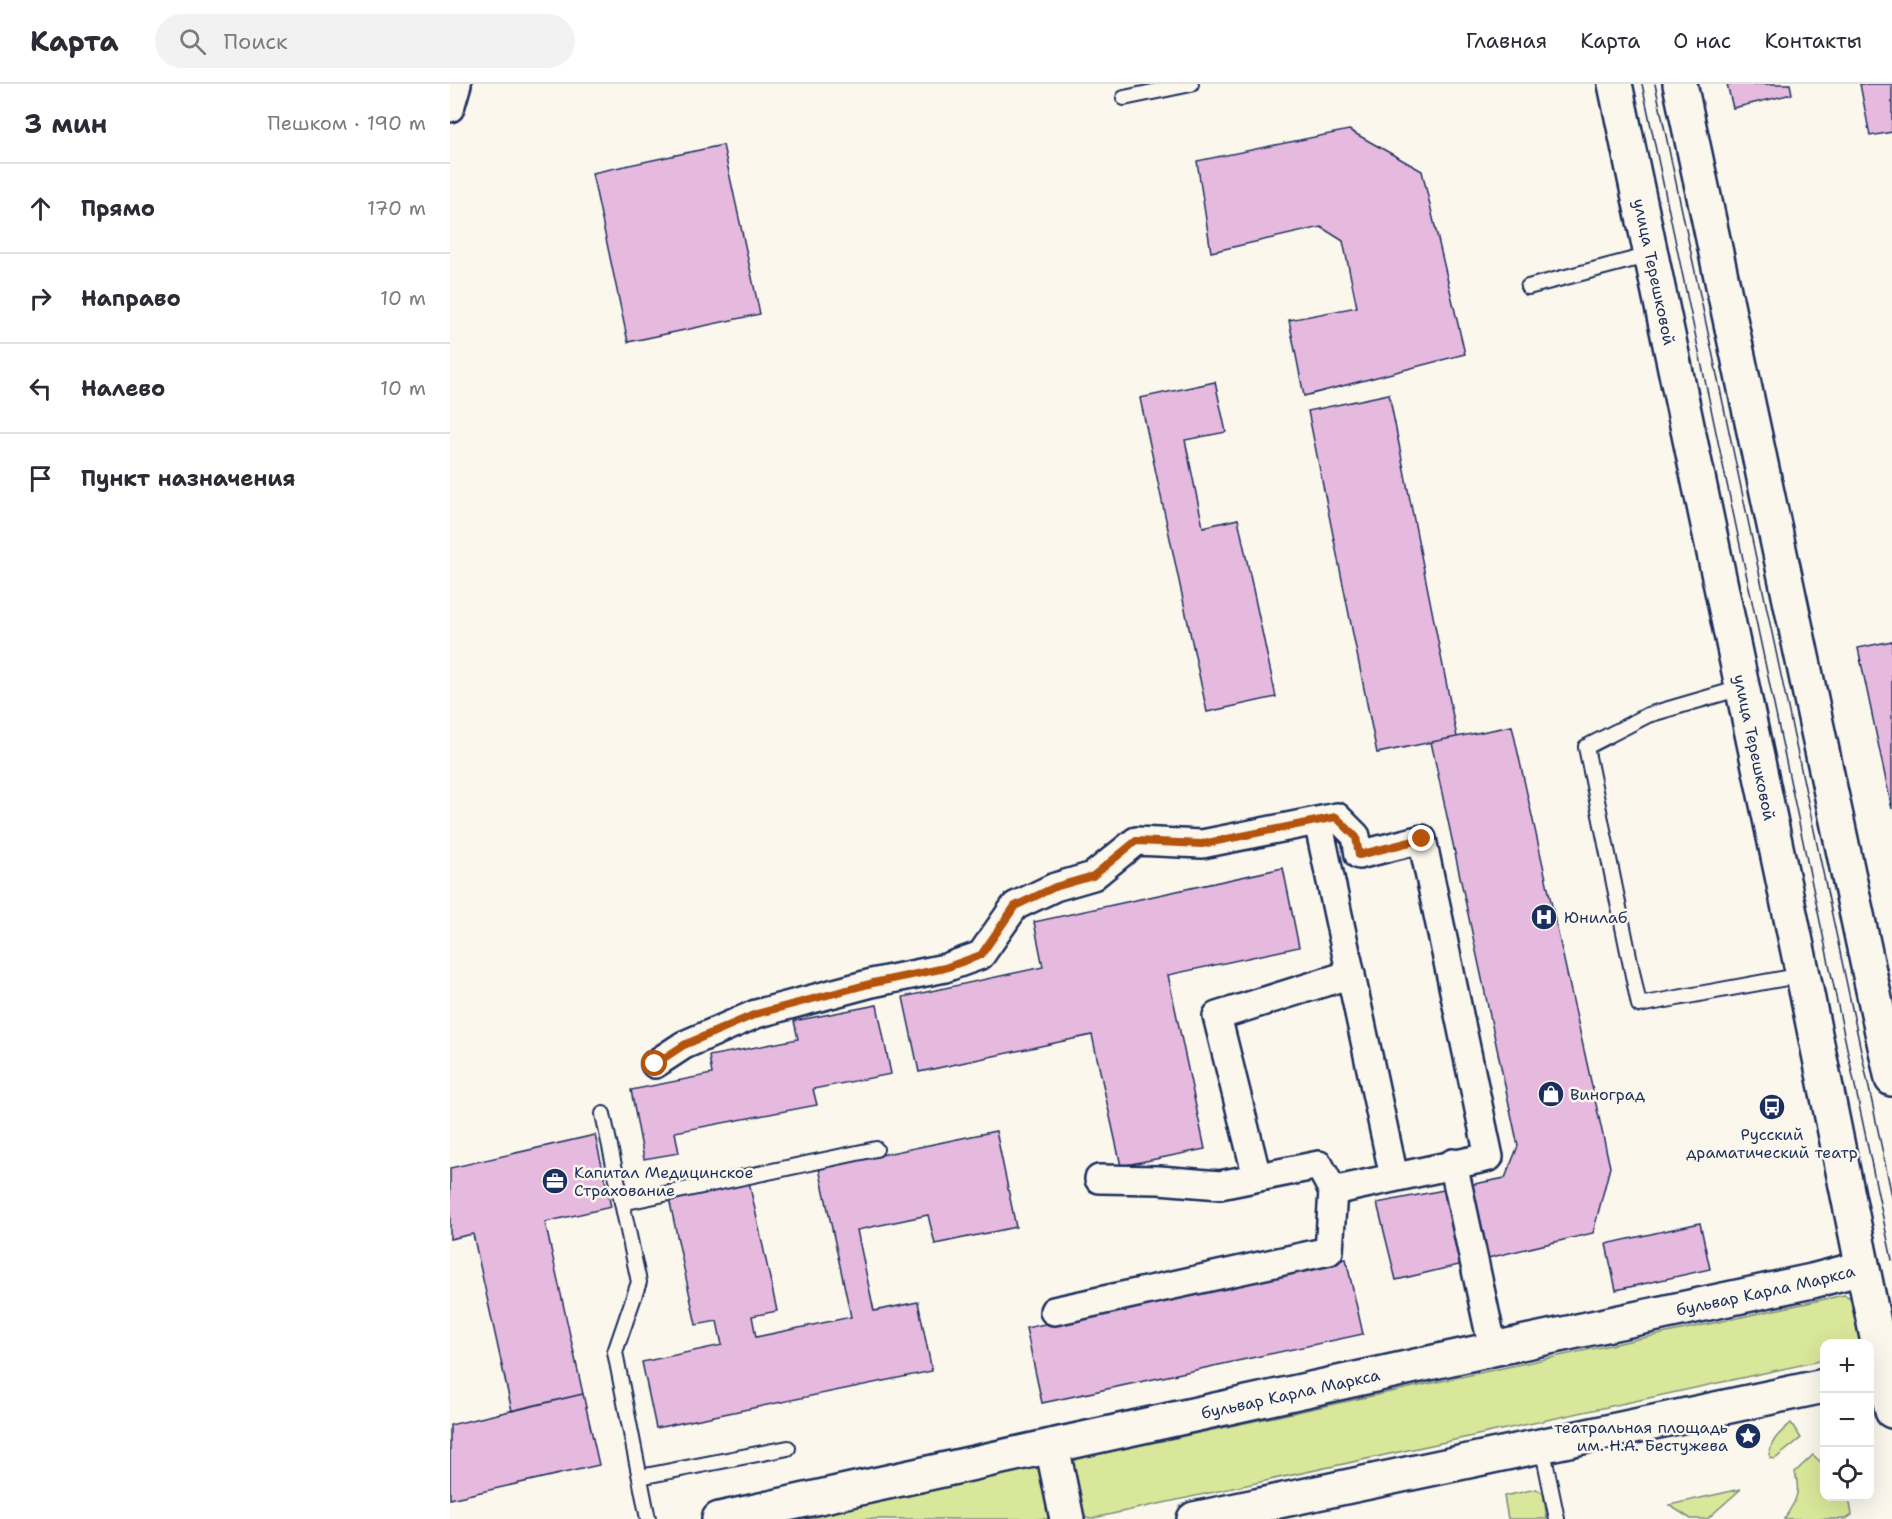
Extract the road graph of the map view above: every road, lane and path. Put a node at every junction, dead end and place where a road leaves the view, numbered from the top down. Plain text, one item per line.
1 (457, 84) edge
2 (1191, 84) edge
3 (1615, 84) edge
4 (1680, 84) edge
5 (1124, 98) dead end
6 (450, 108) edge
7 (1650, 255) junction
8 (1528, 287) dead end
9 (1741, 688) junction
10 (1318, 821) junction
11 (1359, 855) junction
12 (1327, 863) junction
13 (1351, 974) junction
14 (1803, 975) junction
15 (655, 1064) dead end
16 (1892, 1079) edge
17 (603, 1114) dead end
18 (876, 1149) dead end
19 (1453, 1164) junction
20 (1257, 1177) junction
21 (1394, 1177) junction
22 (1099, 1179) dead end
23 (1334, 1191) junction
24 (622, 1203) junction
25 (1862, 1268) junction
26 (1054, 1311) dead end
27 (1493, 1349) junction
28 (1877, 1375) edge
29 (1820, 1387) edge
30 (1892, 1411) edge
31 (1052, 1446) junction
32 (1542, 1446) junction
33 (788, 1448) dead end
34 (640, 1477) junction
35 (648, 1519) edge
36 (719, 1519) edge
37 (1066, 1519) edge
38 (1194, 1519) edge
39 (1557, 1519) edge

1 - 6 street
2 - 5 lane
3 - 7 main road, улица Терешковой
4 - 16 main road
7 - 8 lane
7 - 9 main road, улица Терешковой
9 - 14 main road, улица Терешковой
9 - 14 lane
10 - 11 street
10 - 12 street
10 - 15 street
11 - 12 street
11 - 19 street
12 - 13 street
13 - 20 street
13 - 21 street
14 - 25 main road, улица Терешковой
17 - 24 lane
18 - 24 lane
19 - 21 street
19 - 27 street
20 - 22 street
20 - 23 street
21 - 23 street
23 - 26 street
24 - 34 lane
25 - 27 main road, бульвар Карла Маркса
25 - 28 main road, улица Терешковой
27 - 31 main road, бульвар Карла Маркса
28 - 30 main road, улица Терешковой
29 - 32 main road
31 - 36 main road, бульвар Карла Маркса
31 - 37 main road
32 - 38 main road
32 - 39 lane
33 - 34 lane
34 - 35 lane

